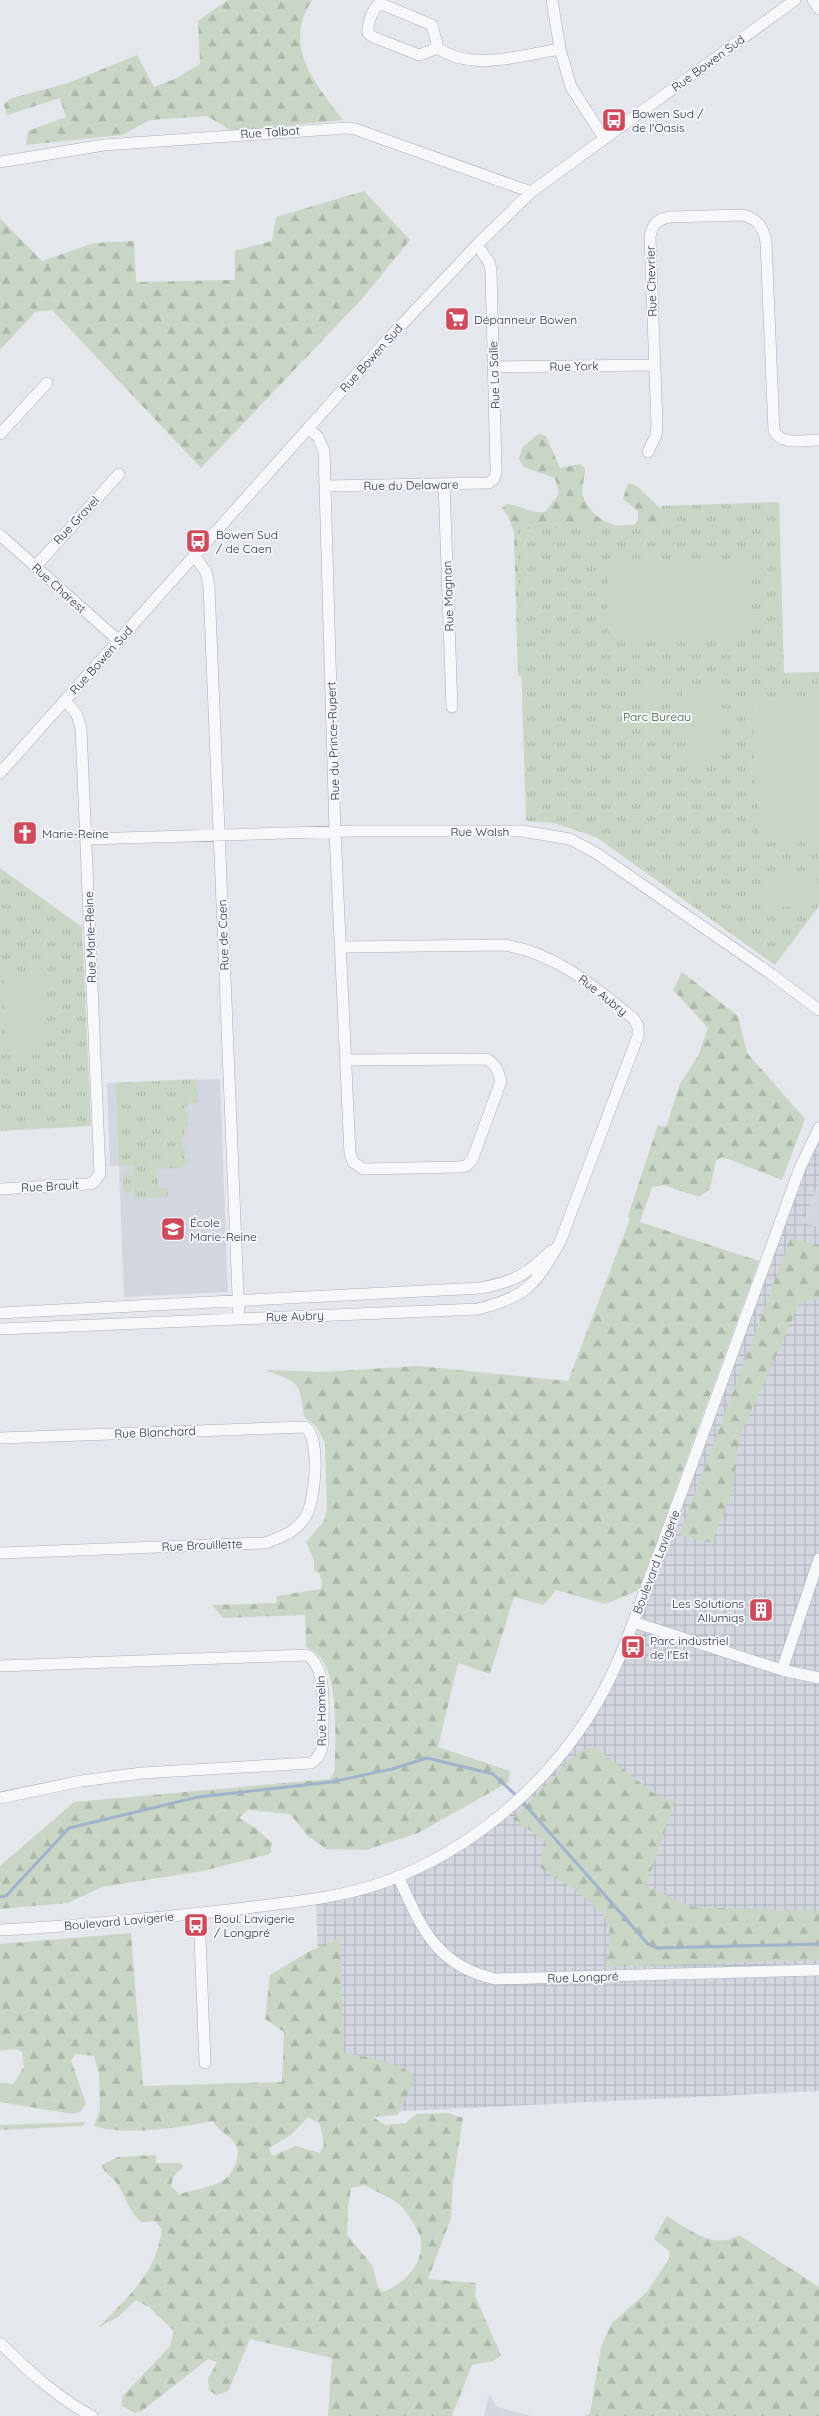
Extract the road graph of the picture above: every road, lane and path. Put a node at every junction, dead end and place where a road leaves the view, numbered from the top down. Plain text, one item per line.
1 (552, 0) edge
2 (795, 0) edge
3 (813, 0) edge
4 (819, 9) edge
5 (438, 48) junction
6 (560, 49) junction
7 (604, 138) junction
8 (0, 162) edge
9 (531, 192) junction
10 (477, 245) junction
11 (654, 365) junction
12 (494, 367) junction
13 (47, 382) dead end
14 (308, 428) junction
15 (0, 434) edge
16 (819, 440) edge
17 (648, 452) dead end
18 (119, 474) dead end
19 (494, 479) joint
20 (444, 484) junction
21 (325, 486) junction
22 (0, 535) edge
23 (194, 555) junction
24 (35, 567) junction
25 (118, 641) junction
26 (65, 700) junction
27 (452, 707) dead end
28 (0, 773) edge
29 (336, 832) junction
30 (219, 834) junction
31 (87, 839) junction
32 (341, 947) junction
33 (819, 1010) edge
34 (347, 1060) junction
35 (819, 1128) edge
36 (97, 1179) joint
37 (0, 1189) edge
38 (560, 1242) junction
39 (238, 1301) junction
40 (0, 1313) edge
41 (239, 1319) junction
42 (0, 1329) edge
43 (310, 1430) joint
44 (0, 1438) edge
45 (0, 1553) edge
46 (819, 1559) edge
47 (633, 1622) junction
48 (0, 1666) edge
49 (782, 1670) junction
50 (819, 1678) edge
51 (0, 1798) edge
52 (398, 1876) junction
53 (199, 1913) junction
54 (0, 1930) edge
55 (819, 1970) edge
56 (205, 2063) dead end
57 (0, 2343) edge
58 (92, 2416) edge

1 - 6 street
2 - 7 street, Rue Bowen Sud
3 - 4 street
5 - 5 street
5 - 6 street
6 - 7 street
7 - 9 street, Rue Bowen Sud
8 - 9 street, Rue Talbot
9 - 10 street, Rue Bowen Sud
10 - 12 street, Rue La Salle
10 - 14 street, Rue Bowen Sud
11 - 12 street, Rue York
11 - 16 street, Rue Chevrier
11 - 17 street, Rue Chevrier
12 - 19 street, Rue La Salle
13 - 15 street
14 - 21 street, Rue du Prince-Rupert
14 - 23 street, Rue Bowen Sud
18 - 24 street, Rue Gravel
19 - 20 street, Rue du Delaware
20 - 21 street, Rue du Delaware
20 - 27 street, Rue Magnan
21 - 29 street, Rue du Prince-Rupert
22 - 24 street, Rue Charest
23 - 25 street, Rue Bowen Sud
23 - 30 street, Rue de Caen
24 - 25 street, Rue Charest
25 - 26 street, Rue Bowen Sud
26 - 28 street, Rue Bowen Sud
26 - 31 street, Rue Marie-Reine
29 - 30 street, Rue Walsh
29 - 32 street, Rue du Prince-Rupert
29 - 33 street, Rue Walsh
30 - 31 street, Rue Walsh
30 - 39 street, Rue de Caen
31 - 36 street, Rue Marie-Reine
32 - 34 street, Rue du Prince-Rupert
32 - 38 street, Rue Aubry
34 - 34 street, Rue du Prince-Rupert
35 - 47 street, Boulevard Lavigerie
36 - 37 street, Rue Brault
38 - 39 street, Rue Aubry
38 - 41 street, Rue Aubry
39 - 40 street, Rue Aubry
39 - 41 street, Rue de Caen
41 - 42 street, Rue Aubry
43 - 44 street, Rue Blanchard
43 - 45 street, Rue Brouillette
46 - 49 street
47 - 49 street
47 - 52 street, Boulevard Lavigerie
48 - 51 street, Rue Hamelin
49 - 50 street
52 - 53 street, Boulevard Lavigerie
52 - 55 street, Rue Longpré
53 - 54 street, Boulevard Lavigerie
53 - 56 street
57 - 58 street

